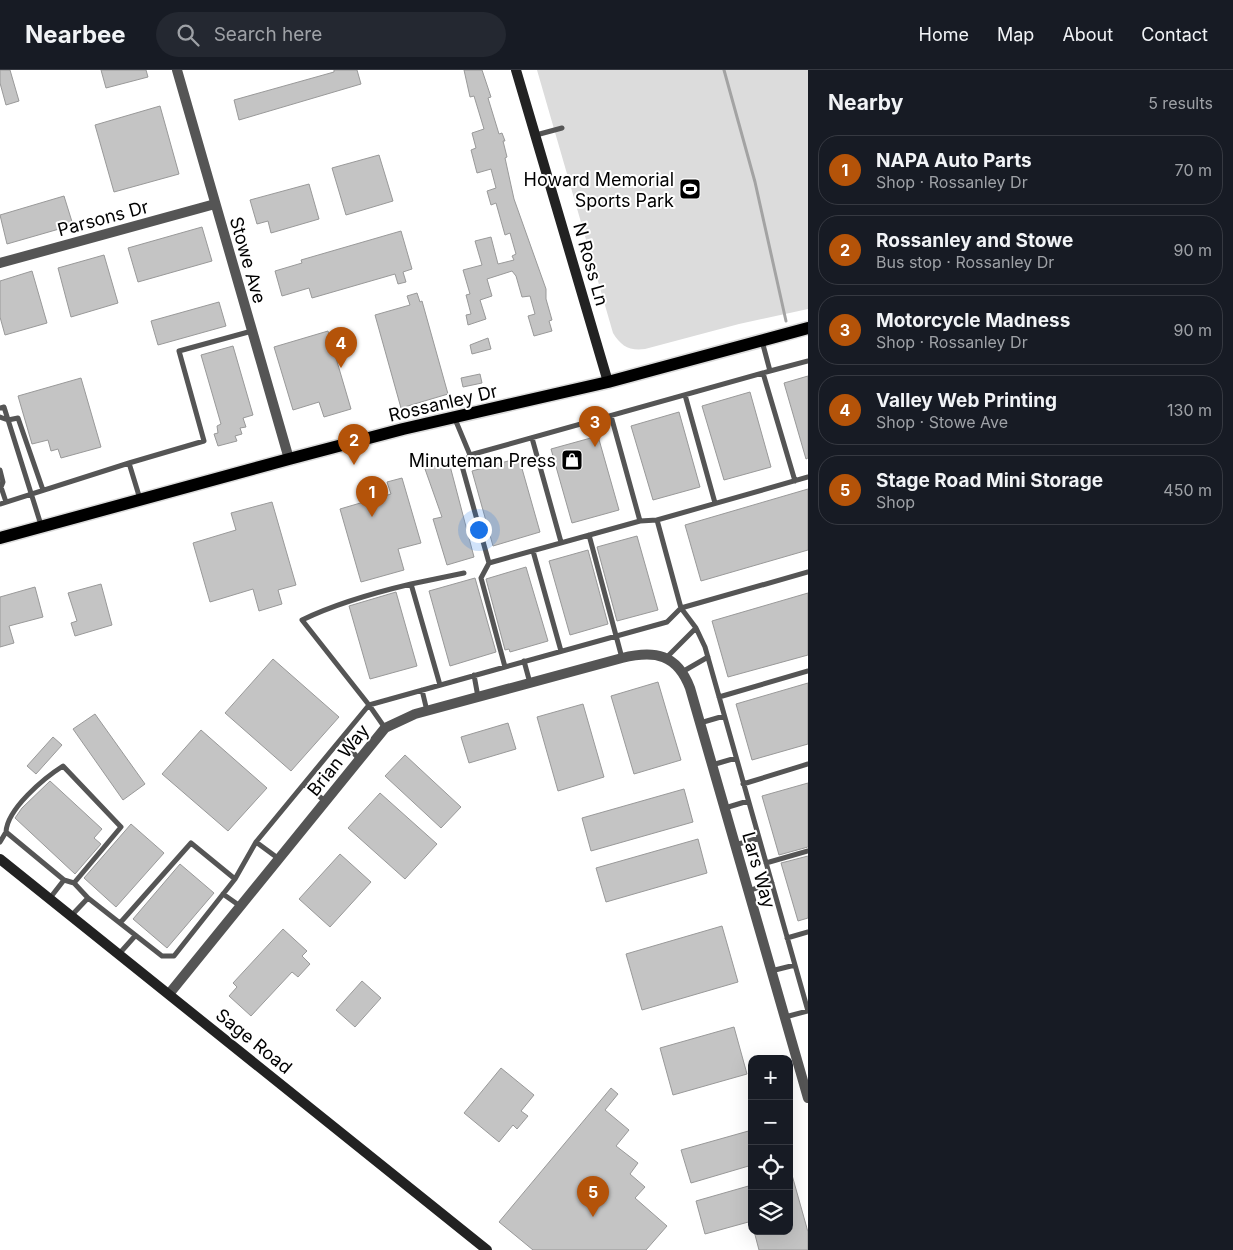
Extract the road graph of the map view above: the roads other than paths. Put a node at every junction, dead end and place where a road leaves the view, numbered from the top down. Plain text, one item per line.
1 (177, 70) edge
2 (516, 70) edge
3 (562, 128) dead end
4 (536, 135) junction
5 (215, 204) junction
6 (0, 263) edge
7 (808, 328) edge
8 (252, 330) junction
9 (762, 340) junction
10 (808, 361) edge
11 (770, 371) junction
12 (762, 373) junction
13 (608, 382) junction
14 (685, 396) junction
15 (0, 408) edge
16 (611, 416) junction
17 (0, 417) edge
18 (454, 418) junction
19 (8, 420) junction
20 (532, 438) junction
21 (470, 455) junction
22 (289, 459) junction
23 (129, 464) junction
24 (0, 470) edge
25 (808, 477) edge
26 (796, 481) junction
27 (0, 486) edge
28 (43, 490) junction
29 (31, 494) junction
30 (140, 500) junction
31 (3, 503) edge
32 (715, 504) junction
33 (657, 520) junction
34 (640, 521) junction
35 (41, 526) junction
36 (589, 535) junction
37 (0, 538) edge
38 (561, 542) junction
39 (533, 551) junction
40 (489, 563) junction
41 (808, 572) edge
42 (464, 573) dead end
43 (412, 584) junction
44 (681, 608) junction
45 (696, 628) junction
46 (617, 634) junction
47 (561, 651) junction
48 (708, 657) junction
49 (622, 658) junction
50 (666, 658) junction
51 (524, 661) junction
52 (505, 666) junction
53 (808, 671) edge
54 (682, 672) junction
55 (474, 675) junction
56 (530, 683) junction
57 (440, 685) junction
58 (422, 690) junction
59 (478, 697) junction
60 (719, 697) junction
61 (369, 705) junction
62 (427, 710) junction
63 (724, 716) junction
64 (700, 723) junction
65 (385, 728) junction
66 (341, 739) junction
67 (736, 758) junction
68 (359, 759) junction
69 (808, 764) edge
70 (712, 765) junction
71 (304, 784) junction
72 (744, 784) junction
73 (325, 801) junction
74 (748, 801) junction
75 (725, 808) junction
76 (6, 832) junction
77 (759, 838) junction
78 (0, 842) edge
79 (256, 842) junction
80 (735, 845) junction
81 (808, 851) edge
82 (0, 859) edge
83 (279, 859) junction
84 (766, 863) junction
85 (235, 879) junction
86 (64, 880) junction
87 (74, 883) junction
88 (772, 883) junction
89 (748, 891) junction
90 (223, 894) junction
91 (50, 898) junction
92 (88, 898) junction
93 (240, 906) junction
94 (72, 916) junction
95 (120, 924) junction
96 (808, 932) edge
97 (135, 936) junction
98 (787, 938) junction
99 (119, 954) junction
100 (795, 965) junction
101 (771, 971) junction
102 (169, 994) junction
103 (808, 1011) edge
104 (784, 1017) junction
105 (805, 1078) edge
106 (808, 1098) edge
107 (487, 1250) edge

1 - 5 street, Stowe Ave
2 - 4 main road, N Ross Ln
3 - 4 lane
4 - 13 main road, N Ross Ln
5 - 6 street, Parsons Dr
5 - 8 street, Stowe Ave
7 - 9 main road, Rossanley Dr
8 - 22 street, Stowe Ave
8 - 23 lane
9 - 11 lane
9 - 13 main road, Rossanley Dr
10 - 11 lane
11 - 12 lane
12 - 14 lane
12 - 26 lane
13 - 18 main road, Rossanley Dr
14 - 16 lane
14 - 32 lane
15 - 19 lane
16 - 20 lane
16 - 34 lane
17 - 19 lane
18 - 21 lane
18 - 22 main road, Rossanley Dr
19 - 28 lane
19 - 29 lane
20 - 21 lane
20 - 38 lane
21 - 40 lane
22 - 30 main road, Rossanley Dr
23 - 28 lane
23 - 30 lane
24 - 27 lane
25 - 26 lane
26 - 32 lane
27 - 31 lane
28 - 29 lane
29 - 31 lane
29 - 35 lane
30 - 35 main road, Rossanley Dr
32 - 33 lane
33 - 34 lane
33 - 44 lane
34 - 36 lane
35 - 37 main road, Rossanley Dr
36 - 38 lane
36 - 46 lane
38 - 39 lane
39 - 40 lane
39 - 47 lane
40 - 52 lane
41 - 44 lane
42 - 43 lane
43 - 57 lane
43 - 61 lane
44 - 45 lane
44 - 46 lane
45 - 48 lane
45 - 50 lane
46 - 47 lane
46 - 49 lane
47 - 51 lane
48 - 54 lane
48 - 60 lane
49 - 50 street, Brian Way
49 - 56 street, Brian Way
50 - 54 street, Lars Way
51 - 52 lane
51 - 56 lane
52 - 55 lane
53 - 60 lane
54 - 64 street, Lars Way
55 - 57 lane
55 - 59 lane
56 - 59 street, Brian Way
57 - 58 lane
58 - 61 lane
58 - 62 lane
59 - 62 street, Brian Way
60 - 63 lane
61 - 65 lane
61 - 66 lane
62 - 65 street, Brian Way
63 - 64 lane
63 - 67 lane
64 - 70 street, Lars Way
65 - 68 street, Brian Way
66 - 68 lane
66 - 71 lane
67 - 70 lane
67 - 72 lane
68 - 73 street, Brian Way
69 - 72 lane
70 - 75 street, Lars Way
71 - 73 lane
71 - 79 lane
72 - 74 lane
73 - 83 street, Brian Way
74 - 75 lane
74 - 77 lane
75 - 80 street, Lars Way
76 - 78 lane
76 - 86 lane
76 - 87 lane
77 - 80 lane
77 - 84 lane
79 - 83 lane
79 - 85 lane
80 - 89 street, Lars Way
81 - 84 lane
82 - 91 main road, Sage Road
83 - 93 street, Brian Way
84 - 88 lane
85 - 90 lane
85 - 95 lane
86 - 87 lane
86 - 91 lane
87 - 92 lane
88 - 89 lane
88 - 98 lane
89 - 101 street, Lars Way
90 - 93 lane
90 - 97 lane
91 - 94 main road, Sage Road
92 - 94 lane
92 - 95 lane
93 - 102 street, Brian Way
94 - 99 main road, Sage Road
95 - 97 lane
96 - 98 lane
97 - 99 lane
98 - 100 lane
99 - 102 main road, Sage Road
100 - 101 lane
100 - 103 lane
101 - 104 street, Lars Way
102 - 107 main road, Sage Road
103 - 104 lane
104 - 105 street, Lars Way
105 - 106 street, Lars Way

